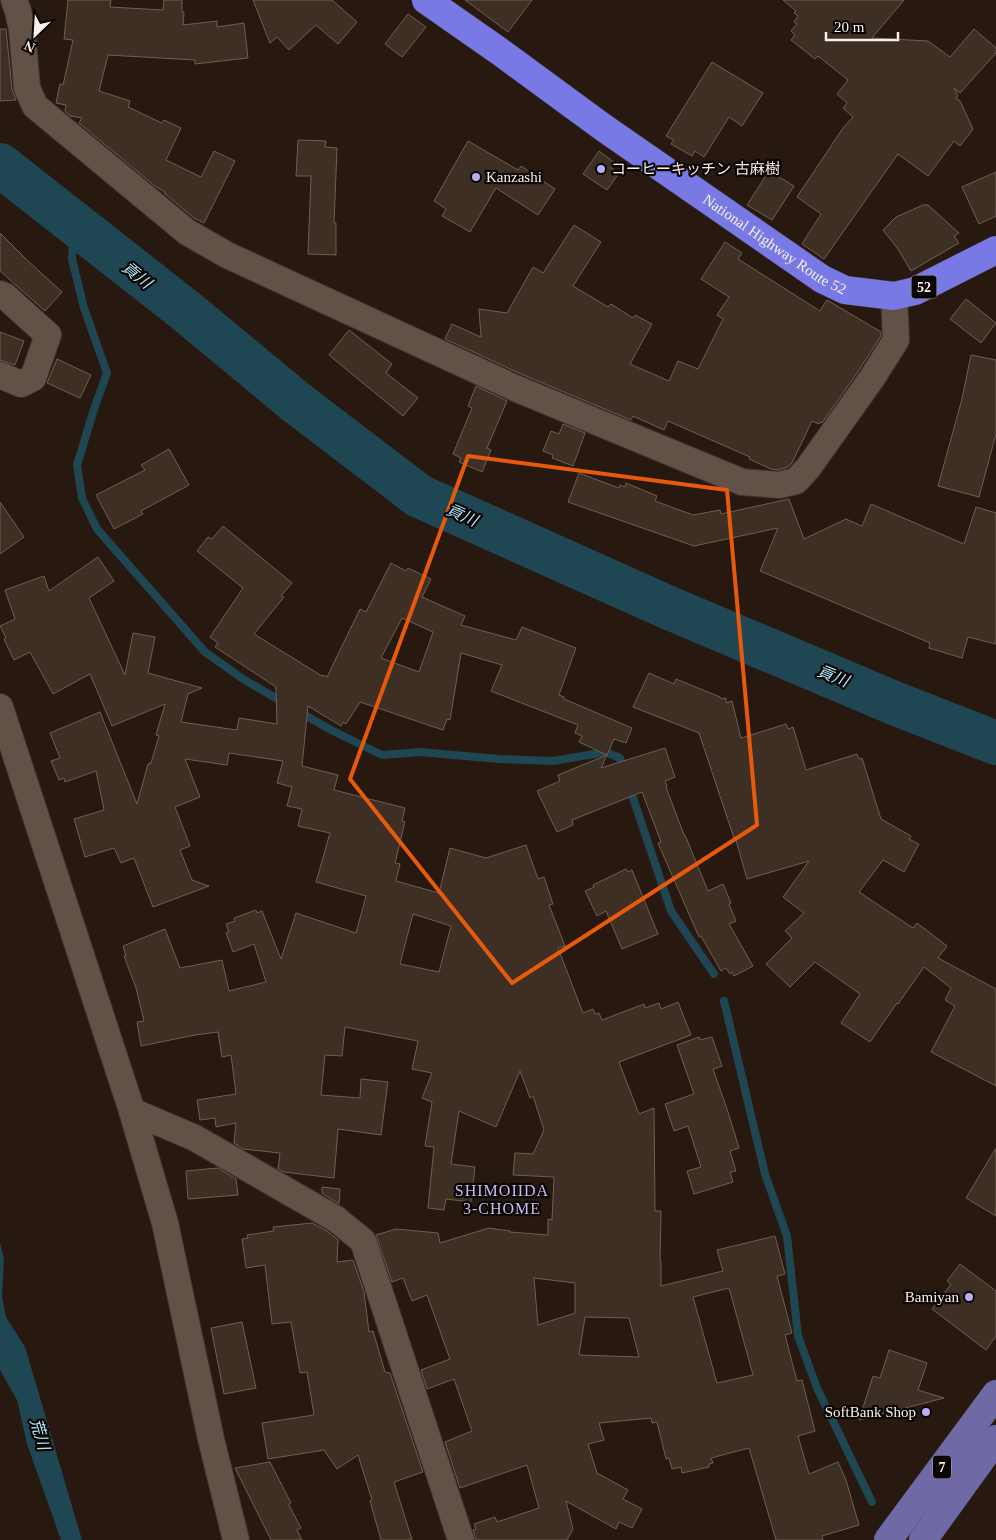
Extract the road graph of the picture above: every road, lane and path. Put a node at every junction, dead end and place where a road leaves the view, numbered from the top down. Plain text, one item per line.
1 (14, 0) edge
2 (426, 0) edge
3 (996, 250) edge
4 (0, 294) edge
5 (894, 296) junction
6 (0, 375) edge
7 (0, 707) edge
8 (132, 1112) junction
9 (996, 1394) edge
10 (996, 1439) edge
11 (236, 1540) edge
12 (460, 1540) edge
13 (888, 1540) edge
14 (924, 1540) edge

1 - 5 street
2 - 5 highway, National Highway Route 52 / 52
3 - 5 highway, National Highway Route 52 / 52
4 - 6 street
7 - 8 street
8 - 11 street
8 - 12 street
9 - 13 main road, 7
10 - 14 main road, 7

